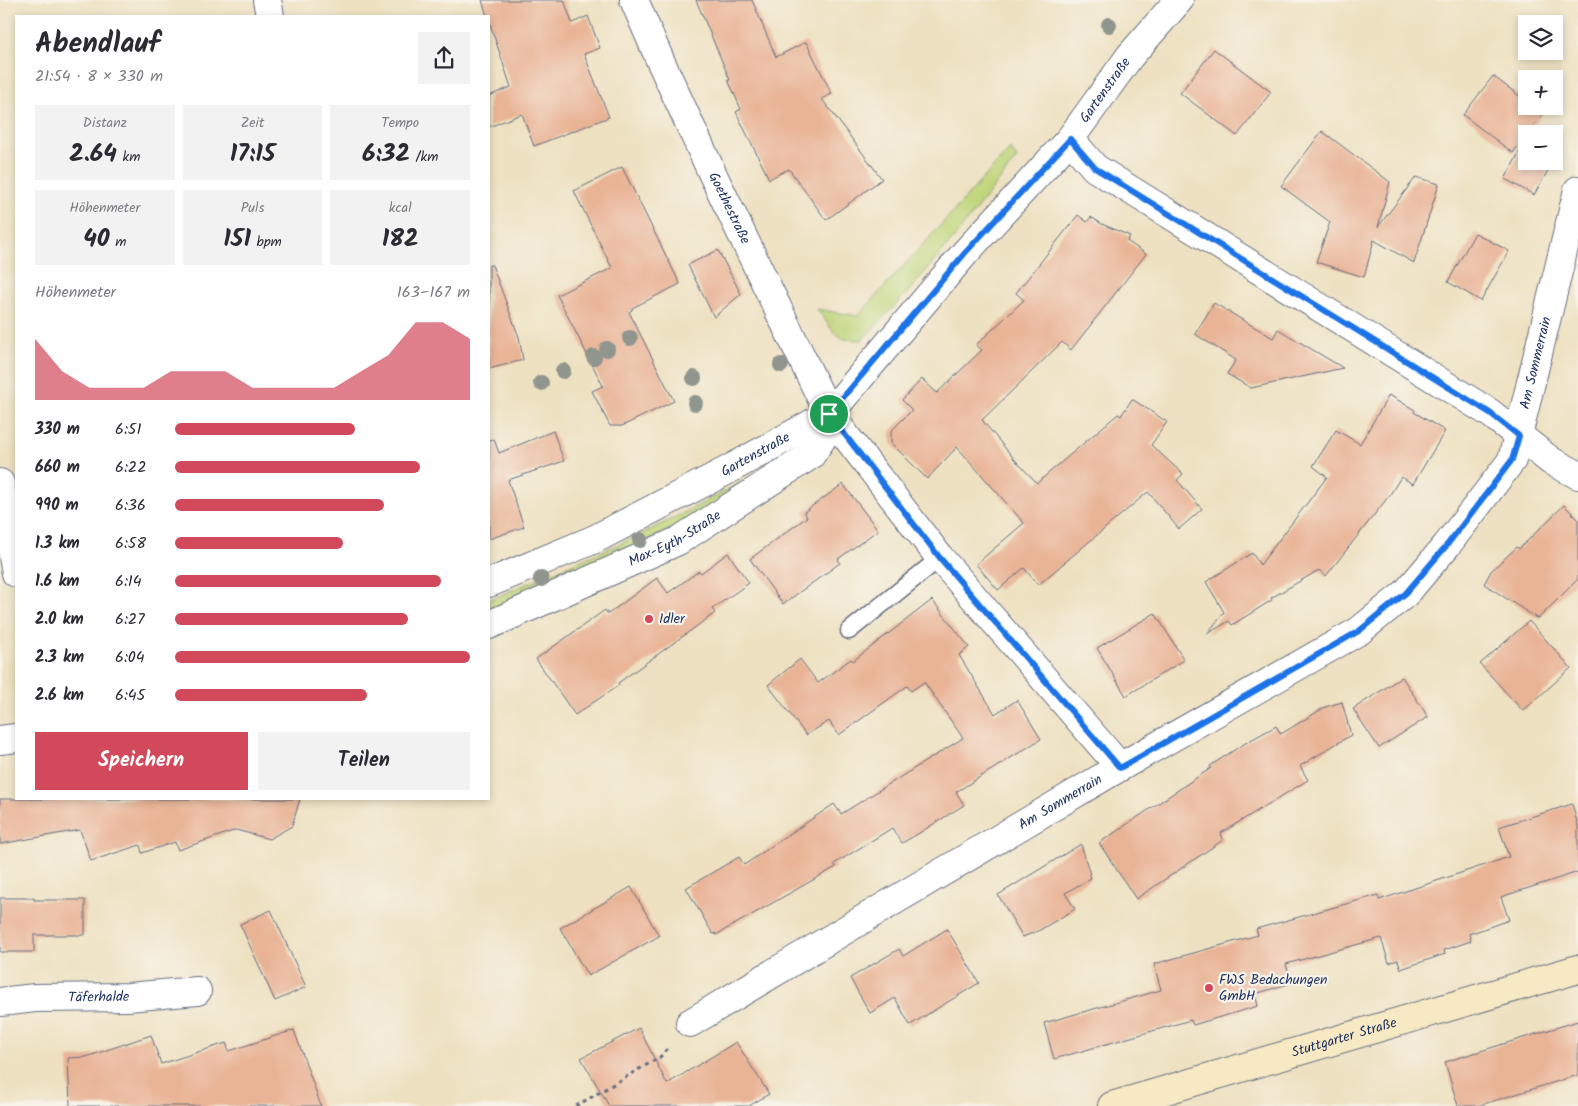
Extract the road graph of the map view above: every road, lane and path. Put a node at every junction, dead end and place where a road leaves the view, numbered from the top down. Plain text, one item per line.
1 (267, 0) edge
2 (634, 0) edge
3 (1179, 0) edge
4 (270, 15) edge
5 (1070, 139) junction
6 (1578, 190) edge
7 (829, 414) junction
8 (1519, 436) junction
9 (1578, 475) edge
10 (0, 484) edge
11 (940, 558) junction
12 (15, 567) edge
13 (490, 583) edge
14 (490, 625) edge
15 (849, 631) dead end
16 (15, 738) edge
17 (0, 740) edge
18 (1120, 768) junction
19 (1578, 969) edge
20 (197, 991) dead end
21 (0, 1002) edge
22 (690, 1023) joint
23 (576, 1106) edge
24 (1112, 1106) edge

1 - 4 street
2 - 7 street, Goethestraße
3 - 5 street, Gartenstraße
5 - 7 street, Gartenstraße
5 - 8 street
6 - 8 street, Am Sommerrain
7 - 11 street, Goethestraße
7 - 13 street, Gartenstraße
7 - 14 street, Max-Eyth-Straße
8 - 9 street
8 - 18 street, Am Sommerrain
10 - 12 street
11 - 15 lane
11 - 18 street, Goethestraße
16 - 17 street
18 - 22 street, Am Sommerrain
19 - 24 street, Stuttgarter Straße
20 - 21 street, Täferhalde
22 - 23 path

